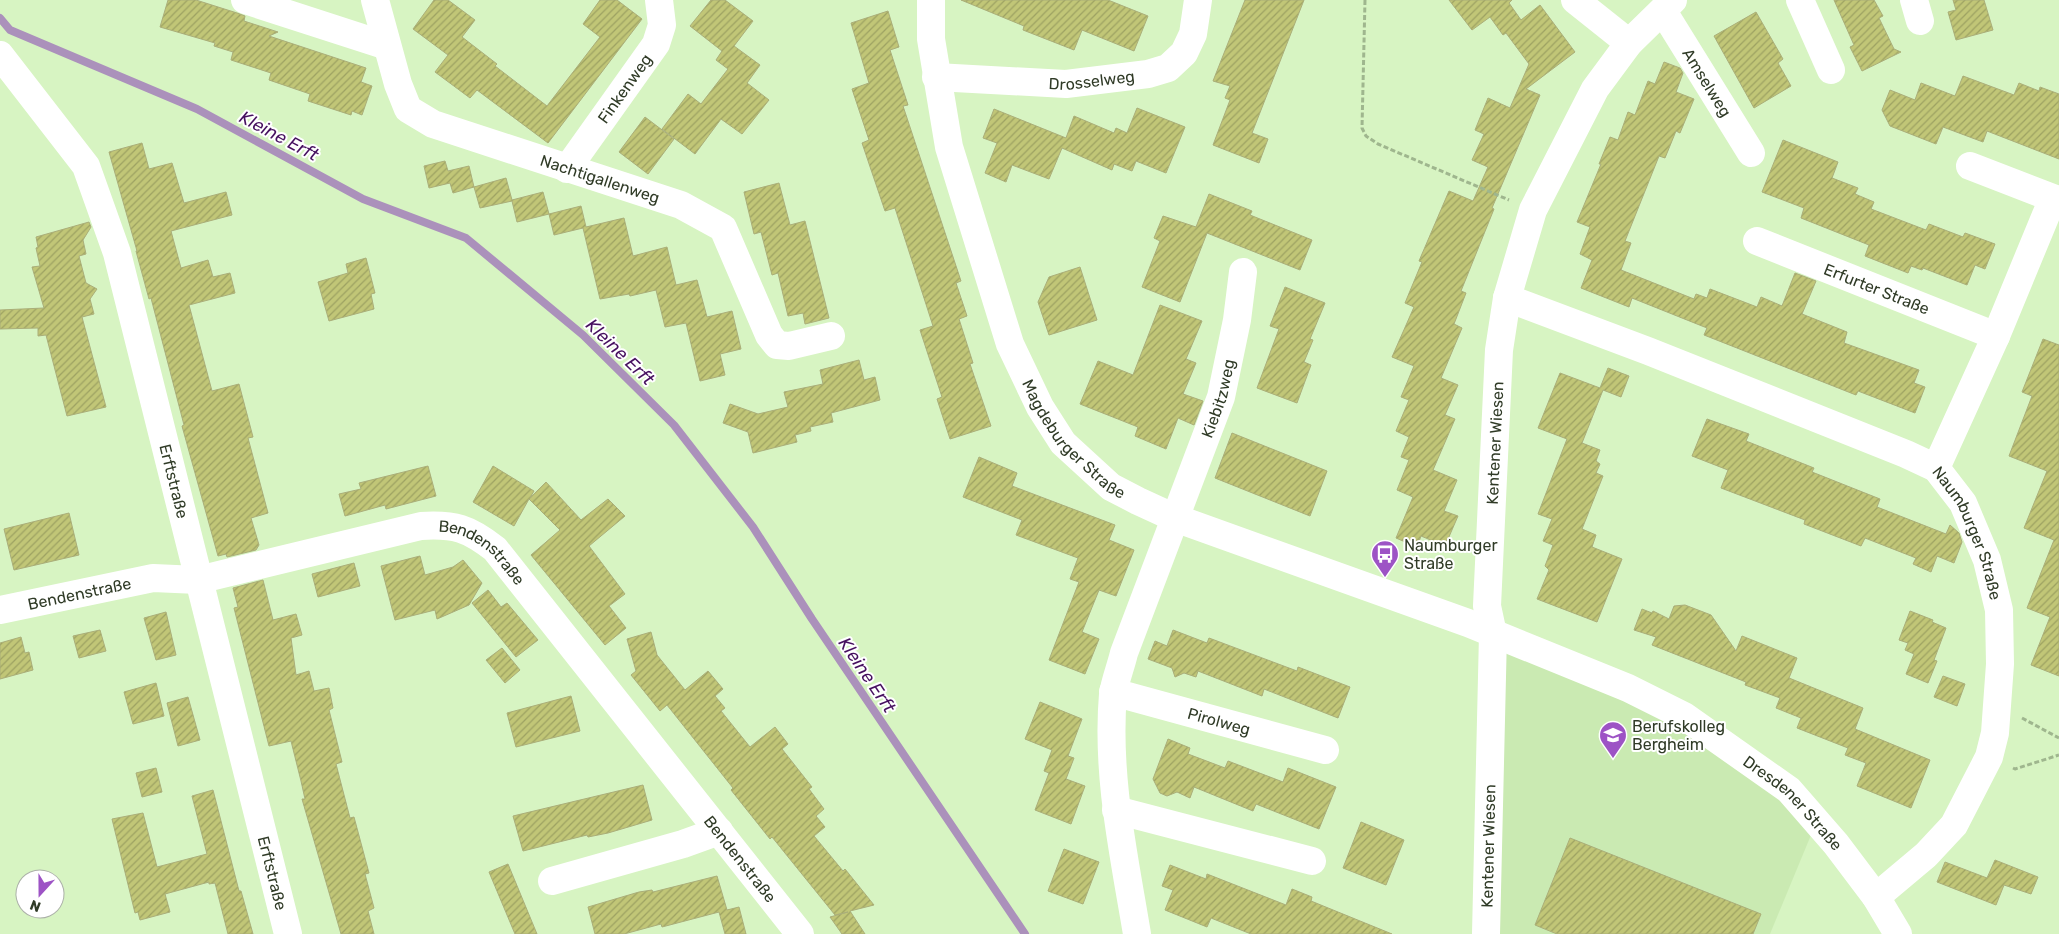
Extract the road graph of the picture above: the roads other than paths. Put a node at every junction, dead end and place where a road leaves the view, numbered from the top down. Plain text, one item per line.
1 (245, 0) edge
2 (375, 0) edge
3 (659, 0) edge
4 (931, 0) edge
5 (1198, 0) edge
6 (1575, 0) edge
7 (1800, 0) edge
8 (1668, 6) edge
9 (1629, 43) junction
10 (387, 46) junction
11 (0, 55) edge
12 (1831, 70) dead end
13 (936, 77) junction
14 (1751, 153) dead end
15 (1970, 166) dead end
16 (567, 169) junction
17 (1757, 241) dead end
18 (1242, 272) dead end
19 (1507, 298) junction
20 (831, 336) dead end
21 (1996, 336) junction
22 (1936, 468) junction
23 (1175, 518) junction
24 (198, 580) junction
25 (0, 610) edge
26 (1493, 634) junction
27 (1114, 692) junction
28 (1325, 750) dead end
29 (1116, 810) junction
30 (719, 831) junction
31 (1312, 860) dead end
32 (552, 881) dead end
33 (1876, 897) junction
34 (288, 934) edge
35 (800, 934) edge
36 (1138, 934) edge
37 (1486, 934) edge
38 (1898, 934) edge

1 - 10 street
2 - 10 street, Nachtigallenweg
3 - 16 street, Finkenweg
4 - 13 street, Magdeburger Straße
5 - 13 street, Drosselweg
6 - 9 street
7 - 12 street
8 - 9 street, Kentener Wiesen
8 - 14 street, Amselweg
9 - 19 street, Kentener Wiesen
10 - 16 street, Nachtigallenweg
11 - 24 street, Erftstraße
13 - 23 street, Magdeburger Straße
15 - 21 street
16 - 20 street, Nachtigallenweg
17 - 21 street, Erfurter Straße
18 - 23 street, Kiebitzweg
19 - 22 street, Naumburger Straße
19 - 26 street, Kentener Wiesen
21 - 22 street
22 - 33 street, Naumburger Straße
23 - 26 street, Magdeburger Straße
23 - 27 street
24 - 25 street, Bendenstraße
24 - 30 street, Bendenstraße
24 - 34 street, Erftstraße
26 - 33 street, Dresdener Straße
26 - 37 street, Kentener Wiesen
27 - 28 street, Pirolweg
27 - 29 street
29 - 31 street
29 - 36 street
30 - 32 street
30 - 35 street, Bendenstraße
33 - 38 street, Dresdener Straße

